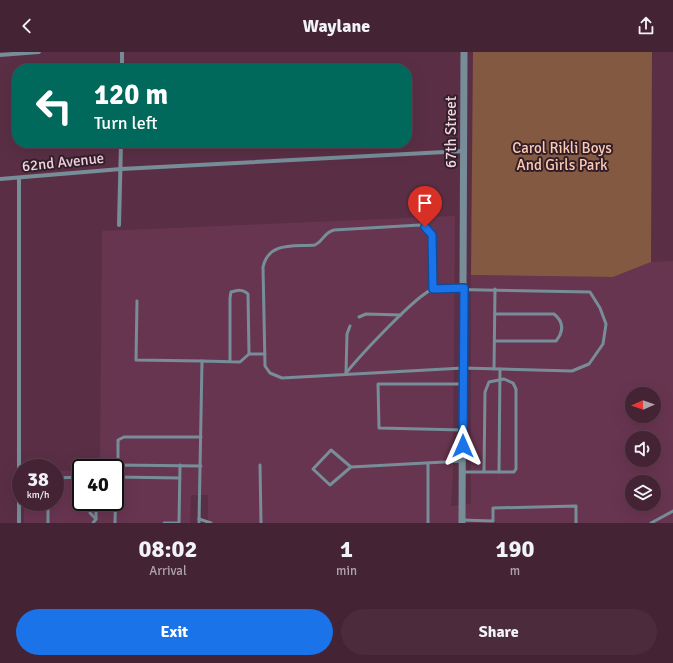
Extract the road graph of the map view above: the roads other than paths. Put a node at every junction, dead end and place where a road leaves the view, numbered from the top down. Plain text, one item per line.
1 (38, 52) edge
2 (122, 52) edge
3 (464, 52) edge
4 (0, 55) edge
5 (122, 64) edge
6 (121, 148) edge
7 (464, 151) junction
8 (121, 169) junction
9 (0, 179) edge
10 (19, 179) junction
11 (118, 225) dead end
12 (464, 288) junction
13 (433, 289) junction
14 (495, 289) junction
15 (137, 301) dead end
16 (495, 314) junction
17 (401, 315) junction
18 (359, 317) dead end
19 (350, 326) dead end
20 (495, 341) junction
21 (249, 354) junction
22 (265, 354) junction
23 (202, 361) junction
24 (230, 361) junction
25 (463, 368) junction
26 (494, 369) junction
27 (500, 369) junction
28 (346, 373) junction
29 (499, 379) junction
30 (463, 384) junction
31 (463, 430) junction
32 (201, 437) junction
33 (20, 459) edge
34 (118, 459) edge
35 (463, 461) junction
36 (428, 463) junction
37 (124, 465) edge
38 (180, 465) junction
39 (260, 465) dead end
40 (201, 466) junction
41 (352, 466) junction
42 (463, 472) junction
43 (484, 472) junction
44 (500, 472) junction
45 (124, 477) edge
46 (180, 478) junction
47 (19, 511) edge
48 (48, 511) edge
49 (96, 511) edge
50 (116, 511) edge
51 (673, 511) edge
52 (90, 513) dead end
53 (95, 521) edge
54 (199, 521) edge
55 (462, 522) edge
56 (493, 522) edge
57 (19, 523) edge
58 (48, 523) edge
59 (116, 523) edge
60 (164, 523) edge
61 (211, 523) edge
62 (261, 523) edge
63 (428, 523) edge
64 (576, 523) edge
65 (651, 523) edge

1 - 4 street
2 - 5 street
3 - 7 street, 67th Street
6 - 8 street
7 - 8 street, 62nd Avenue
7 - 12 street, 67th Street
8 - 10 street, 62nd Avenue
8 - 11 street
9 - 10 street, 62nd Avenue
10 - 33 street
12 - 13 lane
12 - 14 lane
12 - 25 street, 67th Street
13 - 17 lane
13 - 22 lane
14 - 16 lane
14 - 27 lane
15 - 23 lane
16 - 20 lane
16 - 20 lane
17 - 18 lane
17 - 28 lane
19 - 28 lane
20 - 26 lane
21 - 22 lane
21 - 24 lane
21 - 24 lane
22 - 28 lane
23 - 24 lane
23 - 32 lane
25 - 26 lane
25 - 28 lane
25 - 30 street, 67th Street
26 - 27 lane
27 - 29 lane
29 - 43 lane
29 - 44 lane
29 - 44 lane
30 - 31 street, 67th Street
30 - 31 lane
31 - 35 street, 67th Street
32 - 34 lane
32 - 40 lane
35 - 36 lane
35 - 42 street, 67th Street
36 - 41 lane
36 - 63 lane
37 - 38 lane
38 - 40 lane
38 - 46 lane
39 - 62 lane
40 - 54 lane
41 - 41 lane
42 - 43 lane
42 - 55 street, 67th Street
43 - 44 lane
45 - 46 lane
46 - 60 lane
47 - 57 street
48 - 58 lane
49 - 53 lane
50 - 59 lane
51 - 65 lane
52 - 53 lane
54 - 61 lane
55 - 56 lane
56 - 64 lane

